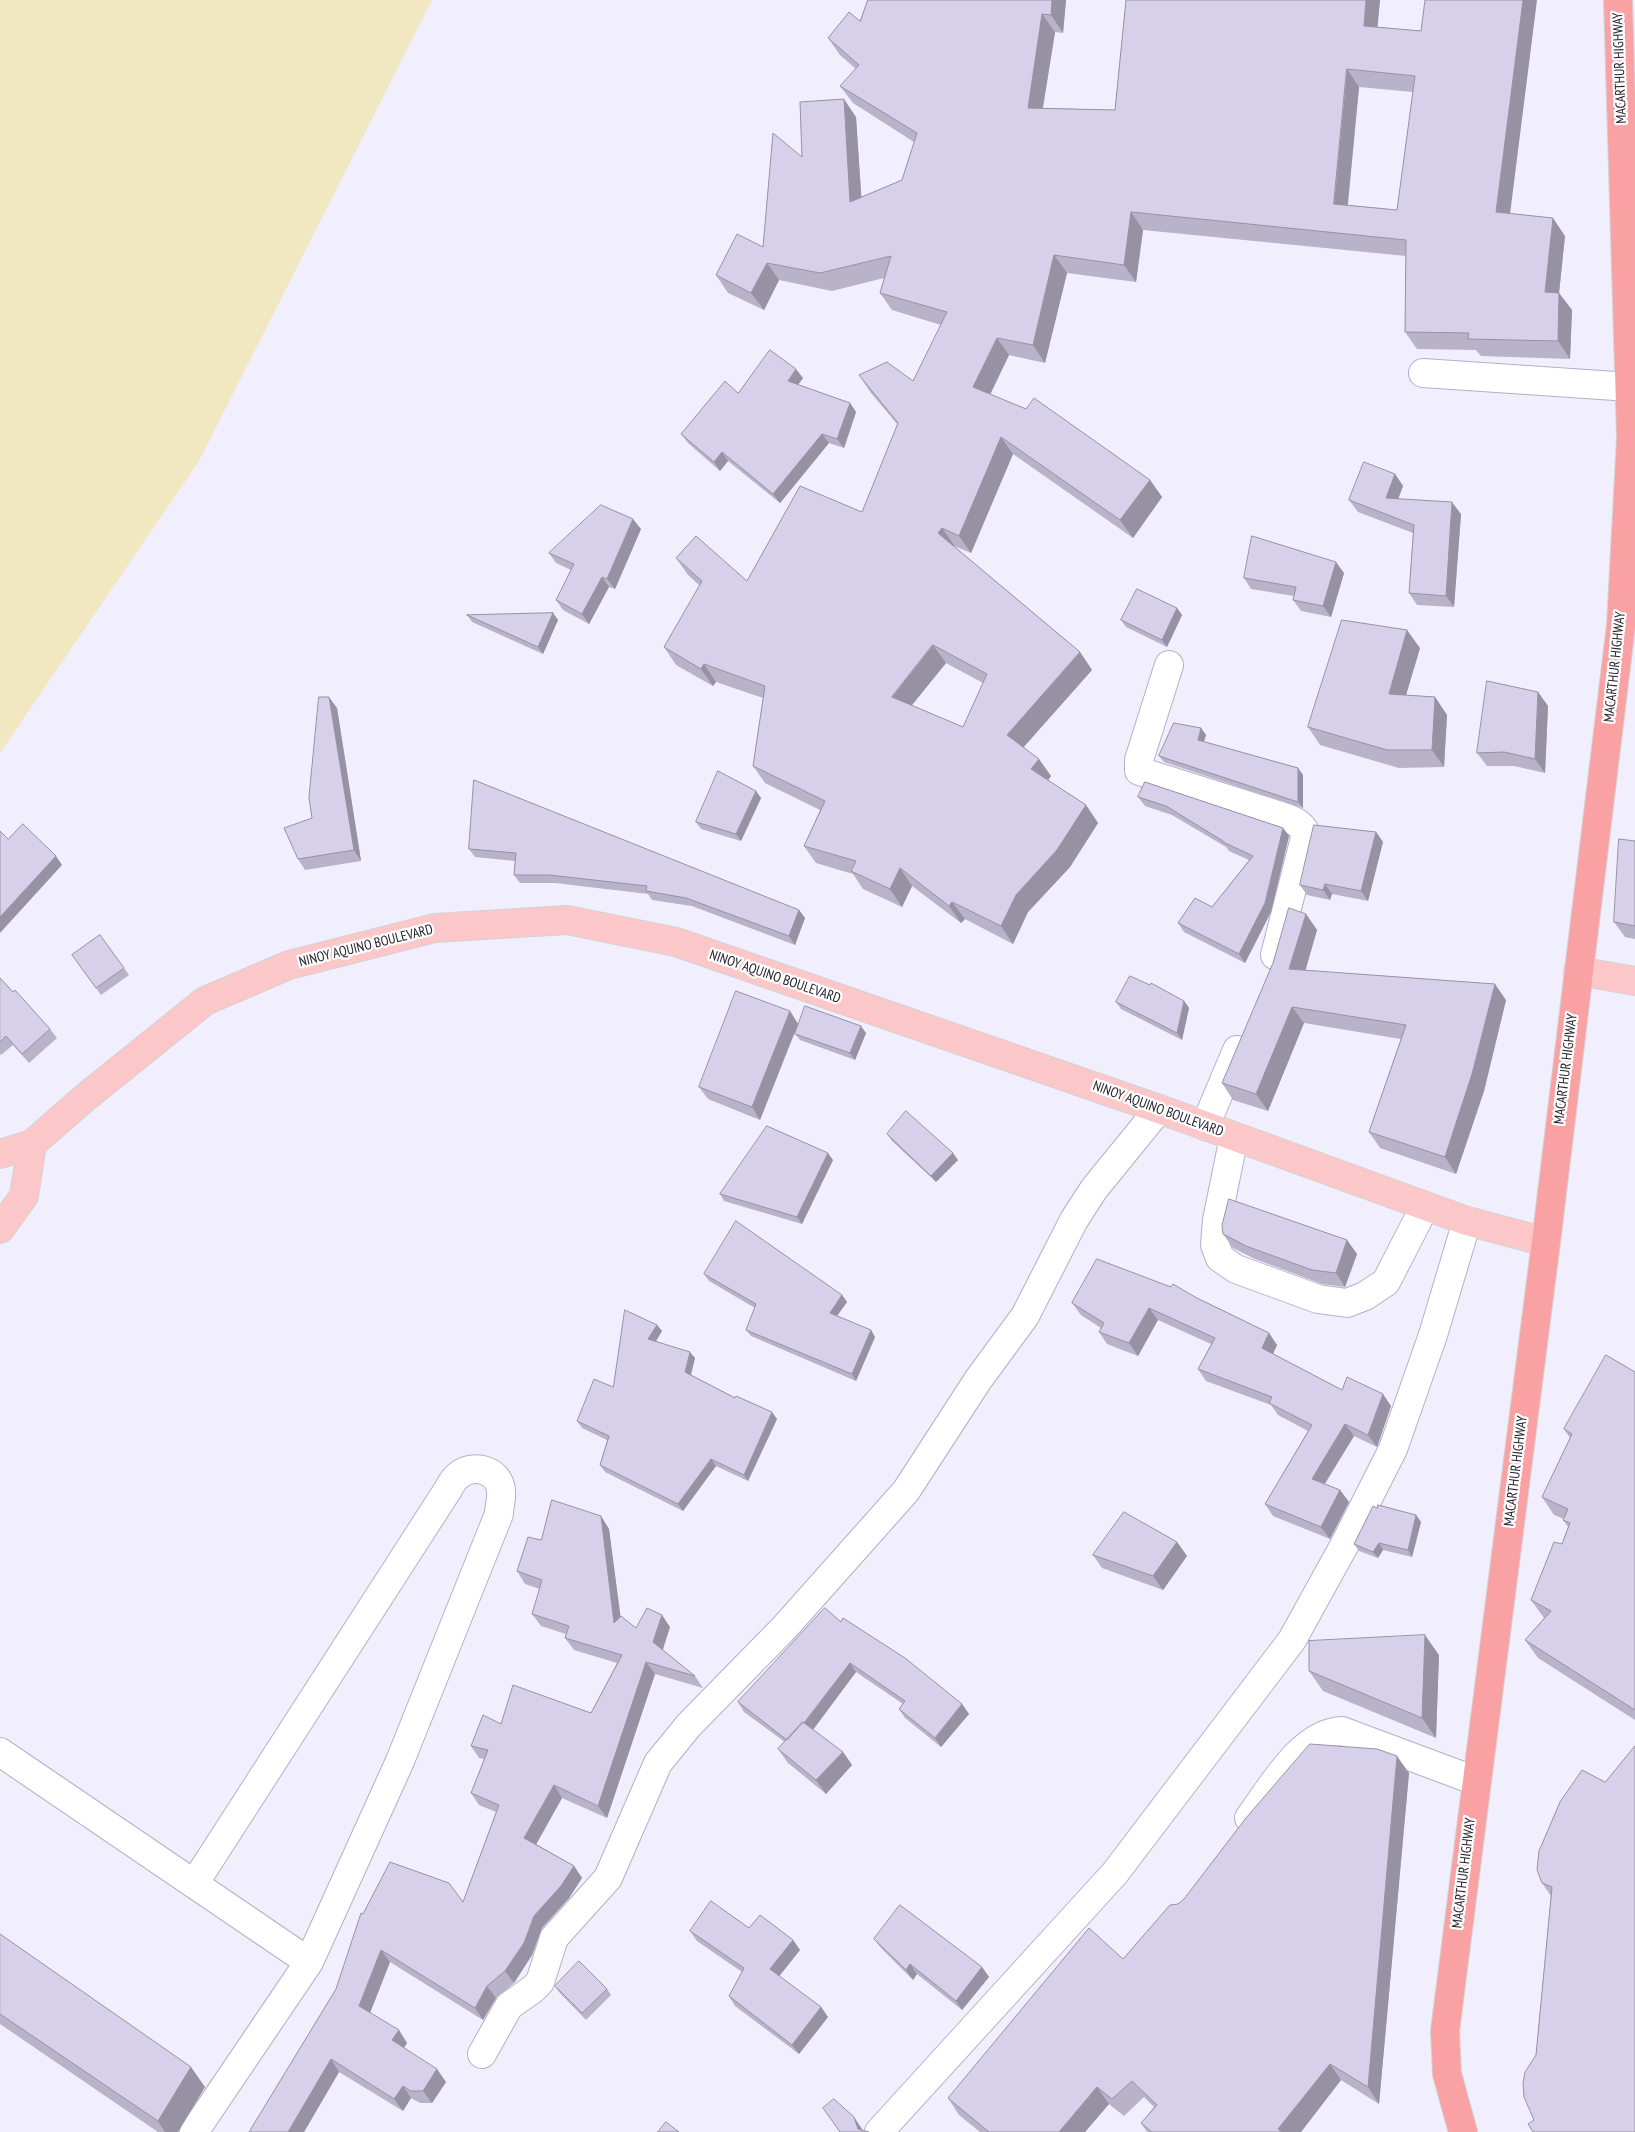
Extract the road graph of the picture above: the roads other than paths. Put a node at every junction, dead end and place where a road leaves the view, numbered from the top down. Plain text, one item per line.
1 (1618, 0) edge
2 (1423, 373) dead end
3 (1630, 386) junction
4 (1168, 665) dead end
5 (1578, 971) junction
6 (1635, 981) edge
7 (1266, 982) edge
8 (1247, 1027) edge
9 (1159, 1109) junction
10 (1205, 1126) junction
11 (1234, 1136) junction
12 (32, 1144) junction
13 (0, 1154) edge
14 (1425, 1206) junction
15 (1467, 1221) junction
16 (0, 1229) edge
17 (1546, 1242) junction
18 (0, 1752) edge
19 (1476, 1781) junction
20 (1236, 1835) edge
21 (194, 1884) junction
22 (309, 1962) junction
23 (482, 2054) dead end
24 (194, 2132) edge
25 (879, 2132) edge
26 (1463, 2132) edge

1 - 3 highway, MACARTHUR HIGHWAY
2 - 3 street
3 - 5 highway, MACARTHUR HIGHWAY
4 - 7 street
5 - 6 main road
5 - 17 highway, MACARTHUR HIGHWAY
8 - 10 street
9 - 10 main road, NINOY AQUINO BOULEVARD
9 - 12 main road, NINOY AQUINO BOULEVARD
9 - 23 street
10 - 11 main road, NINOY AQUINO BOULEVARD
11 - 14 main road, NINOY AQUINO BOULEVARD
11 - 14 street
12 - 13 main road, NINOY AQUINO BOULEVARD
12 - 16 main road
14 - 15 main road, NINOY AQUINO BOULEVARD
15 - 17 main road, NINOY AQUINO BOULEVARD
15 - 25 street
17 - 19 highway, MACARTHUR HIGHWAY
18 - 21 street
19 - 20 street
19 - 26 highway, MACARTHUR HIGHWAY
21 - 22 street
21 - 22 street
22 - 24 street

